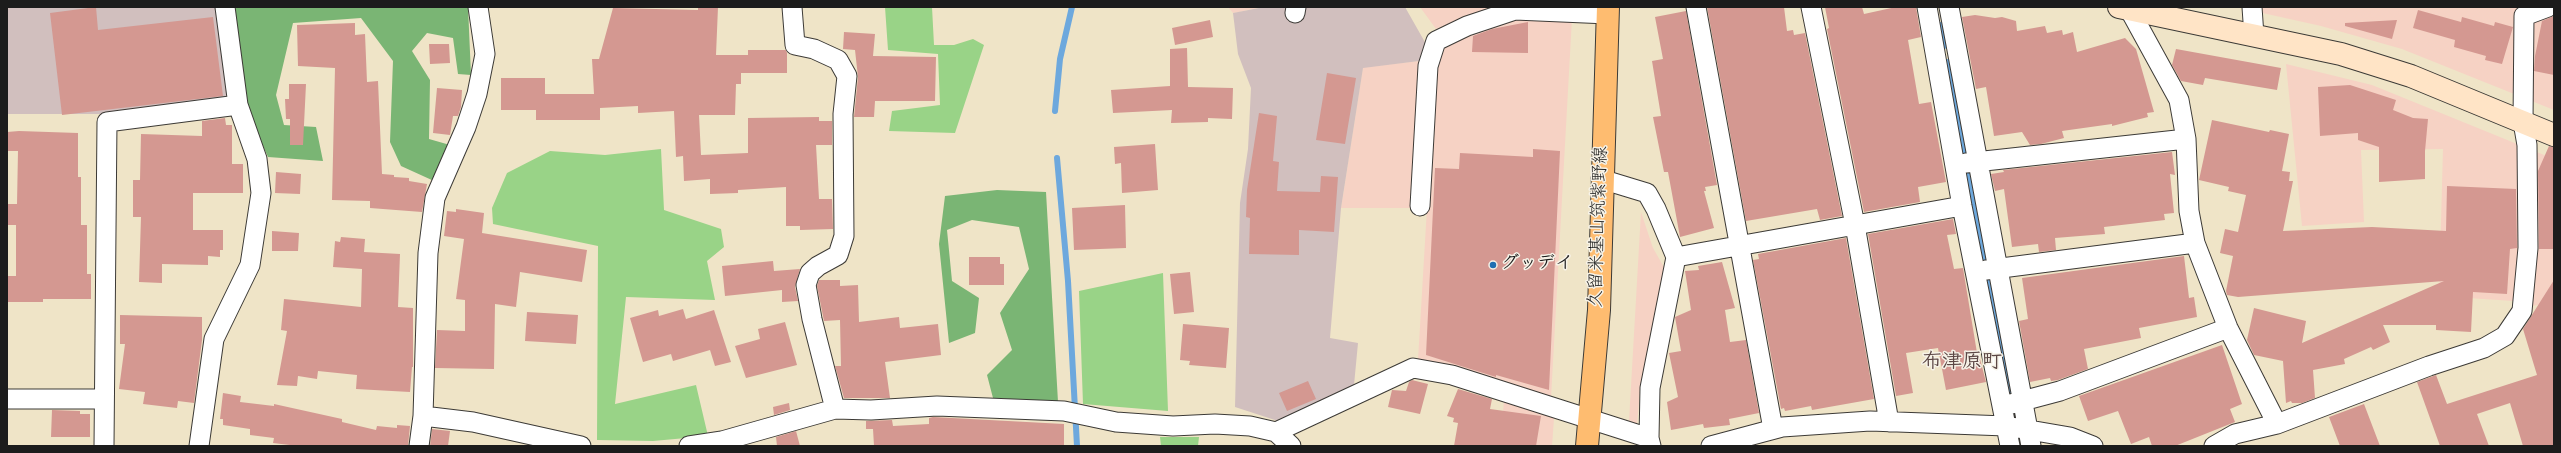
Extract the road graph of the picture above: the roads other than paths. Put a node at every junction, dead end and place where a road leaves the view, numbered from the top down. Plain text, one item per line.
1 (225, 7) edge
2 (478, 7) edge
3 (792, 7) edge
4 (1696, 7) edge
5 (1811, 7) edge
6 (1927, 7) edge
7 (1949, 7) edge
8 (2125, 7) edge
9 (2252, 7) edge
10 (2548, 7) edge
11 (1608, 10) edge
12 (2254, 36) junction
13 (238, 105) junction
14 (2523, 122) junction
15 (2554, 135) edge
16 (2186, 139) junction
17 (1977, 161) junction
18 (1955, 165) junction
19 (1601, 179) junction
20 (1420, 206) dead end
21 (1962, 206) junction
22 (1855, 225) junction
23 (2195, 243) junction
24 (1738, 246) junction
25 (1676, 257) junction
26 (1999, 268) junction
27 (1975, 272) junction
28 (2228, 328) junction
29 (7, 399) edge
30 (104, 399) junction
31 (2022, 401) junction
32 (2002, 407) junction
33 (835, 409) junction
34 (423, 416) junction
35 (1588, 417) junction
36 (1889, 422) junction
37 (2277, 424) junction
38 (2006, 426) junction
39 (1773, 429) junction
40 (1276, 432) junction
41 (2029, 438) edge
42 (1650, 442) edge
43 (104, 446) edge
44 (199, 446) edge
45 (419, 446) edge
46 (581, 446) edge
47 (689, 446) edge
48 (1291, 446) edge
49 (1587, 446) edge
50 (1711, 446) edge
51 (2010, 446) edge
52 (2092, 446) edge
53 (2214, 446) edge

1 - 13 street
2 - 34 street
3 - 33 street
4 - 24 street
5 - 22 street
6 - 18 street
7 - 17 street
8 - 12 street
8 - 16 street
9 - 12 street
10 - 14 street
11 - 19 main road, 久留米基山筑紫野線
11 - 20 street
12 - 14 street
13 - 30 street
13 - 44 street
14 - 15 street
14 - 37 street
16 - 17 street
16 - 23 street
17 - 18 street
17 - 26 street
18 - 21 street
19 - 25 street
19 - 35 main road, 久留米基山筑紫野線
21 - 22 street
21 - 27 street
22 - 24 street
22 - 36 street
23 - 26 street
23 - 28 street
24 - 25 street
24 - 39 street
25 - 42 street
26 - 27 street
26 - 31 street
27 - 32 street
28 - 31 street
28 - 37 street
29 - 30 street
30 - 43 street
31 - 32 street
31 - 41 street
32 - 38 street
33 - 40 street
33 - 47 street
34 - 45 street
34 - 46 street
35 - 40 street
35 - 42 street
35 - 49 main road, 久留米基山筑紫野線
36 - 38 street
36 - 39 street
37 - 53 street
38 - 41 street
38 - 51 street
39 - 50 street
40 - 48 street
41 - 52 street

